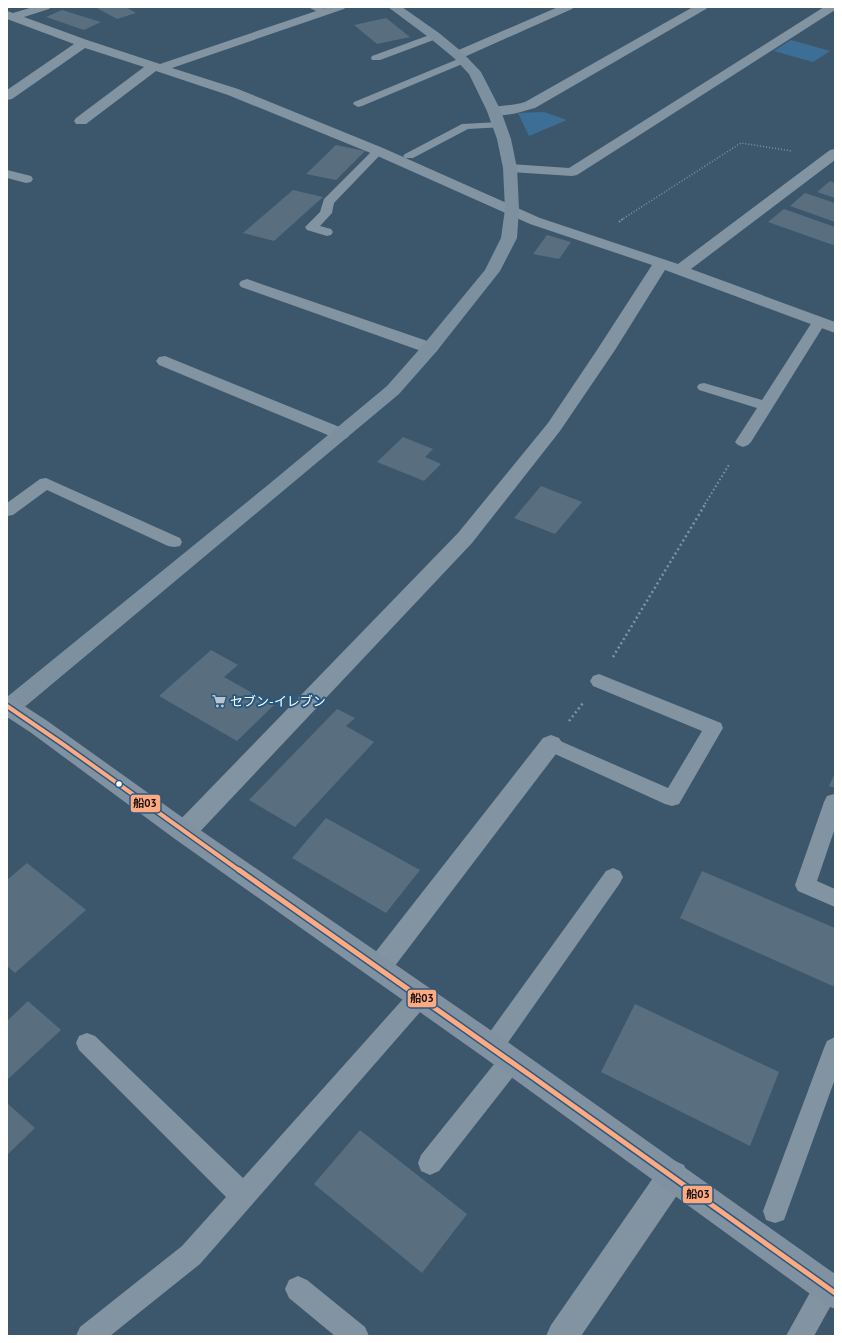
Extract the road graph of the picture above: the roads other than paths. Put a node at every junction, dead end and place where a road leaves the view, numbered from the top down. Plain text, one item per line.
1 (45, 7) edge
2 (313, 7) edge
3 (340, 7) edge
4 (394, 7) edge
5 (568, 7) edge
6 (702, 7) edge
7 (832, 7) edge
8 (324, 12) junction
9 (9, 16) edge
10 (435, 36) junction
11 (83, 43) junction
12 (376, 58) dead end
13 (461, 58) junction
14 (157, 67) junction
15 (7, 96) edge
16 (358, 104) dead end
17 (494, 111) junction
18 (81, 121) dead end
19 (499, 125) junction
20 (378, 151) junction
21 (832, 155) edge
22 (409, 156) dead end
23 (510, 168) junction
24 (7, 174) edge
25 (26, 179) dead end
26 (512, 209) junction
27 (327, 232) dead end
28 (661, 262) junction
29 (680, 270) junction
30 (247, 284) dead end
31 (819, 322) junction
32 (835, 328) edge
33 (430, 348) junction
34 (165, 362) dead end
35 (704, 387) dead end
36 (766, 406) junction
37 (341, 434) junction
38 (742, 442) road end
39 (7, 511) edge
40 (174, 542) dead end
41 (599, 681) road end
42 (8, 707) edge
43 (551, 744) joint
44 (834, 802) dead end
45 (184, 832) junction
46 (613, 877) dead end
47 (835, 898) edge
48 (379, 967) junction
49 (420, 996) junction
50 (87, 1043) dead end
51 (835, 1048) edge
52 (501, 1054) junction
53 (430, 1163) dead end
54 (673, 1175) junction
55 (243, 1196) junction
56 (775, 1211) dead end
57 (298, 1289) dead end
58 (831, 1290) edge
59 (89, 1336) edge
60 (356, 1336) edge
61 (562, 1336) edge
62 (799, 1336) edge

1 - 9 street
2 - 8 lane
3 - 8 street
4 - 10 street
5 - 13 street
6 - 17 street
7 - 23 street
8 - 14 street
9 - 11 street
10 - 12 lane
10 - 13 street
11 - 14 street
11 - 15 street
13 - 16 lane
13 - 17 street
14 - 18 street
14 - 20 street
17 - 19 street
19 - 22 lane
19 - 23 street
20 - 26 street
20 - 27 lane
21 - 29 street
23 - 26 street
24 - 25 street
26 - 28 street
26 - 33 street
28 - 29 street
28 - 45 street
29 - 31 street
30 - 33 street
31 - 32 street
31 - 36 lane
33 - 37 street
34 - 37 street
35 - 36 lane
36 - 38 lane
37 - 42 street
39 - 40 lane
41 - 43 lane
42 - 45 main road
43 - 48 street
44 - 47 lane
45 - 48 main road
46 - 52 lane
48 - 49 main road
49 - 52 main road
49 - 55 lane
50 - 55 lane
51 - 56 lane
52 - 53 lane
52 - 54 main road
54 - 58 main road
54 - 61 street
55 - 59 lane
57 - 60 lane
58 - 62 lane

